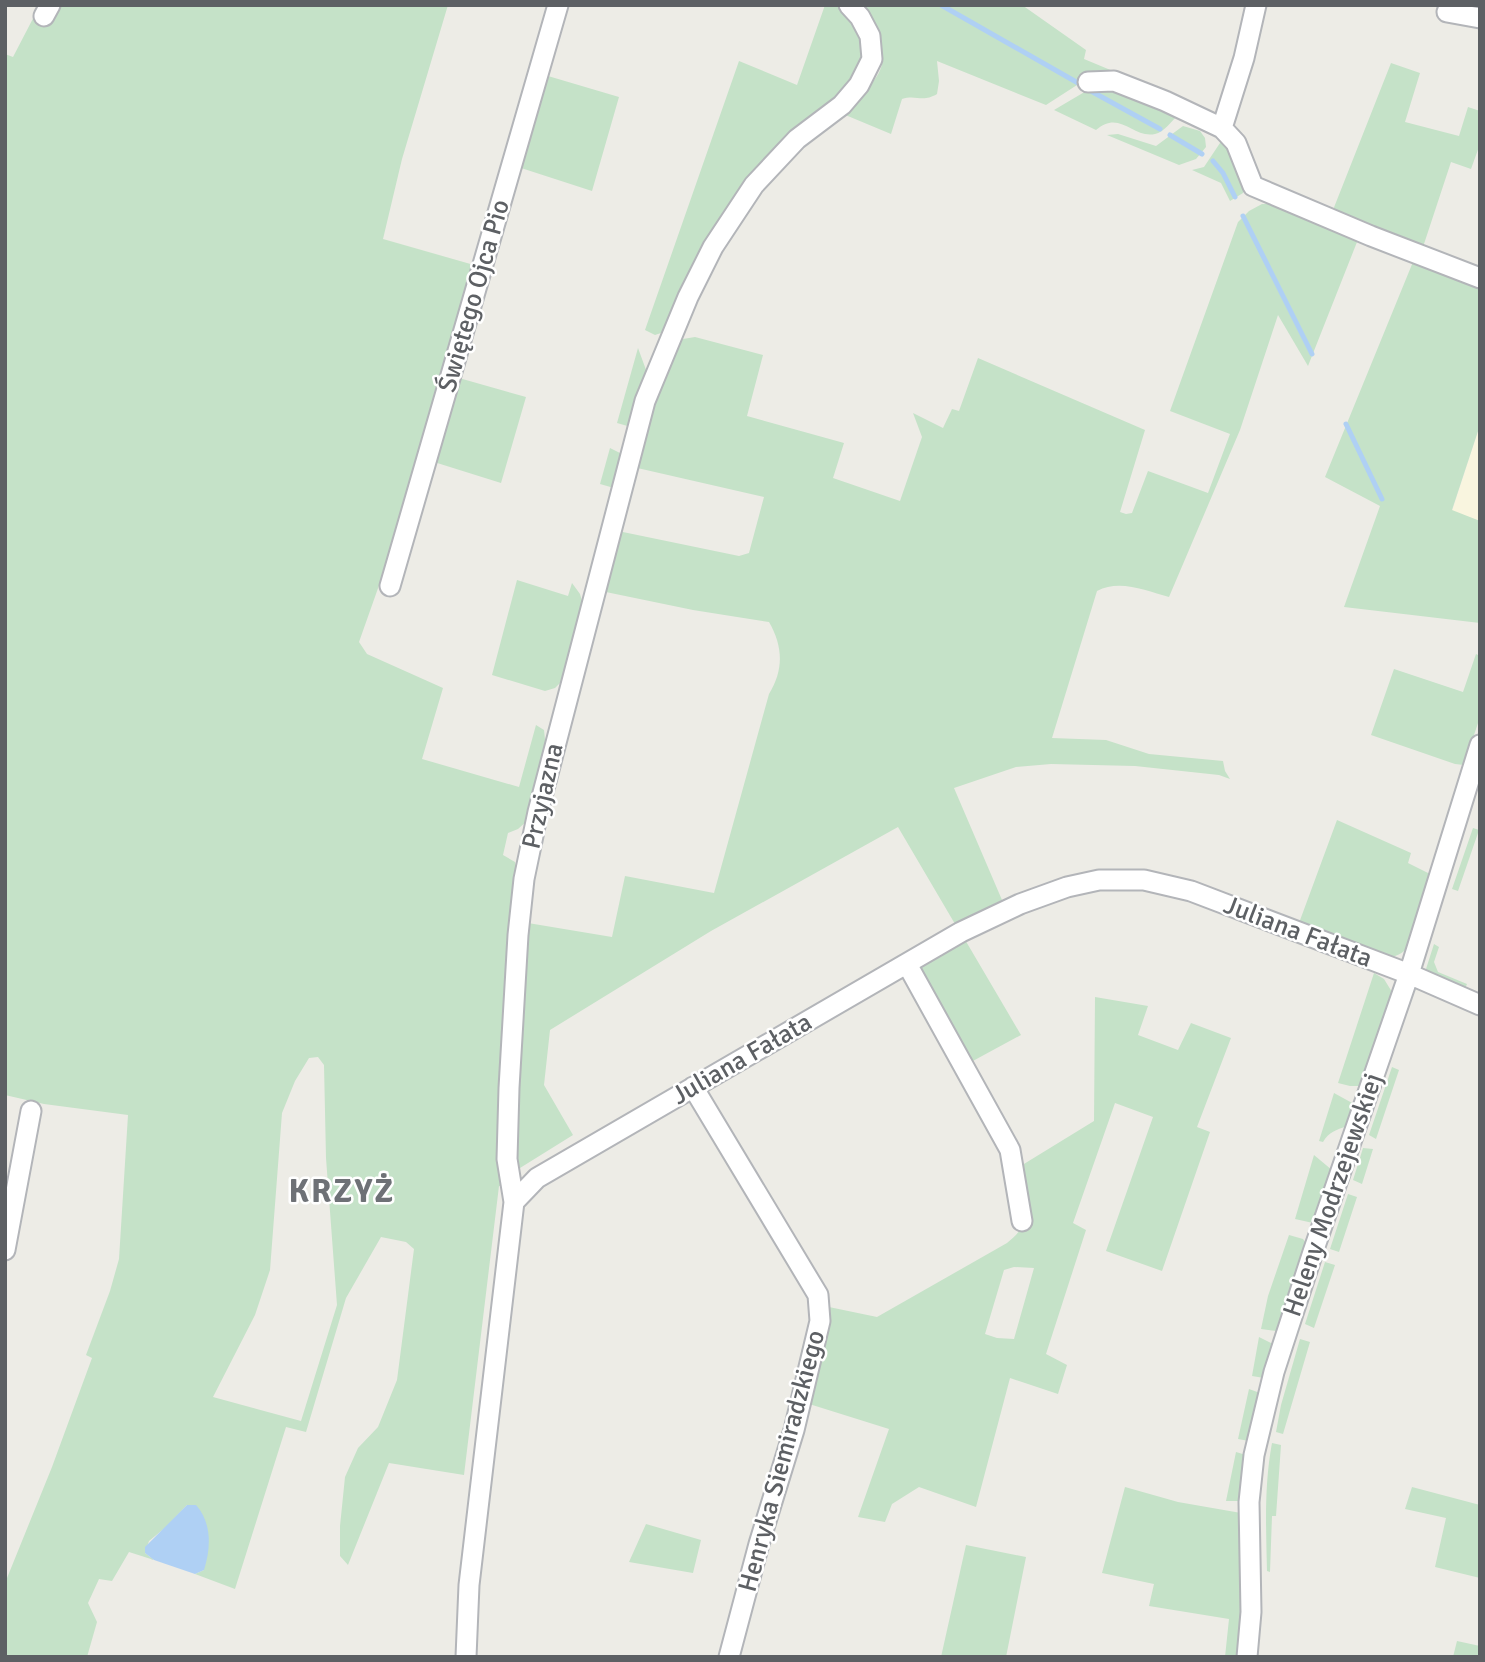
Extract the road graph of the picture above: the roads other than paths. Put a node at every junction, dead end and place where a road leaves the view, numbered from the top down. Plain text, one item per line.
1 (558, 5) edge
2 (849, 5) edge
3 (1256, 5) edge
4 (1447, 12) dead end
5 (1480, 18) edge
6 (1088, 82) dead end
7 (1222, 128) junction
8 (1480, 278) edge
9 (390, 586) dead end
10 (1480, 745) edge
11 (906, 964) junction
12 (1409, 975) junction
13 (1480, 1005) edge
14 (693, 1087) junction
15 (31, 1111) dead end
16 (514, 1202) junction
17 (1022, 1221) dead end
18 (5, 1250) edge
19 (466, 1657) edge
20 (729, 1657) edge
21 (1247, 1657) edge

1 - 9 street, Świętego Ojca Pio
2 - 16 street, Przyjazna
3 - 7 street
4 - 5 street
6 - 7 street
7 - 8 street
10 - 12 street, Heleny Modrzejewskiej
11 - 12 street, Juliana Fałata
11 - 14 street, Juliana Fałata
11 - 17 street
12 - 13 street, Juliana Fałata
12 - 21 street, Heleny Modrzejewskiej
14 - 16 street, Juliana Fałata
14 - 20 street, Henryka Siemiradzkiego
15 - 18 street
16 - 19 street

